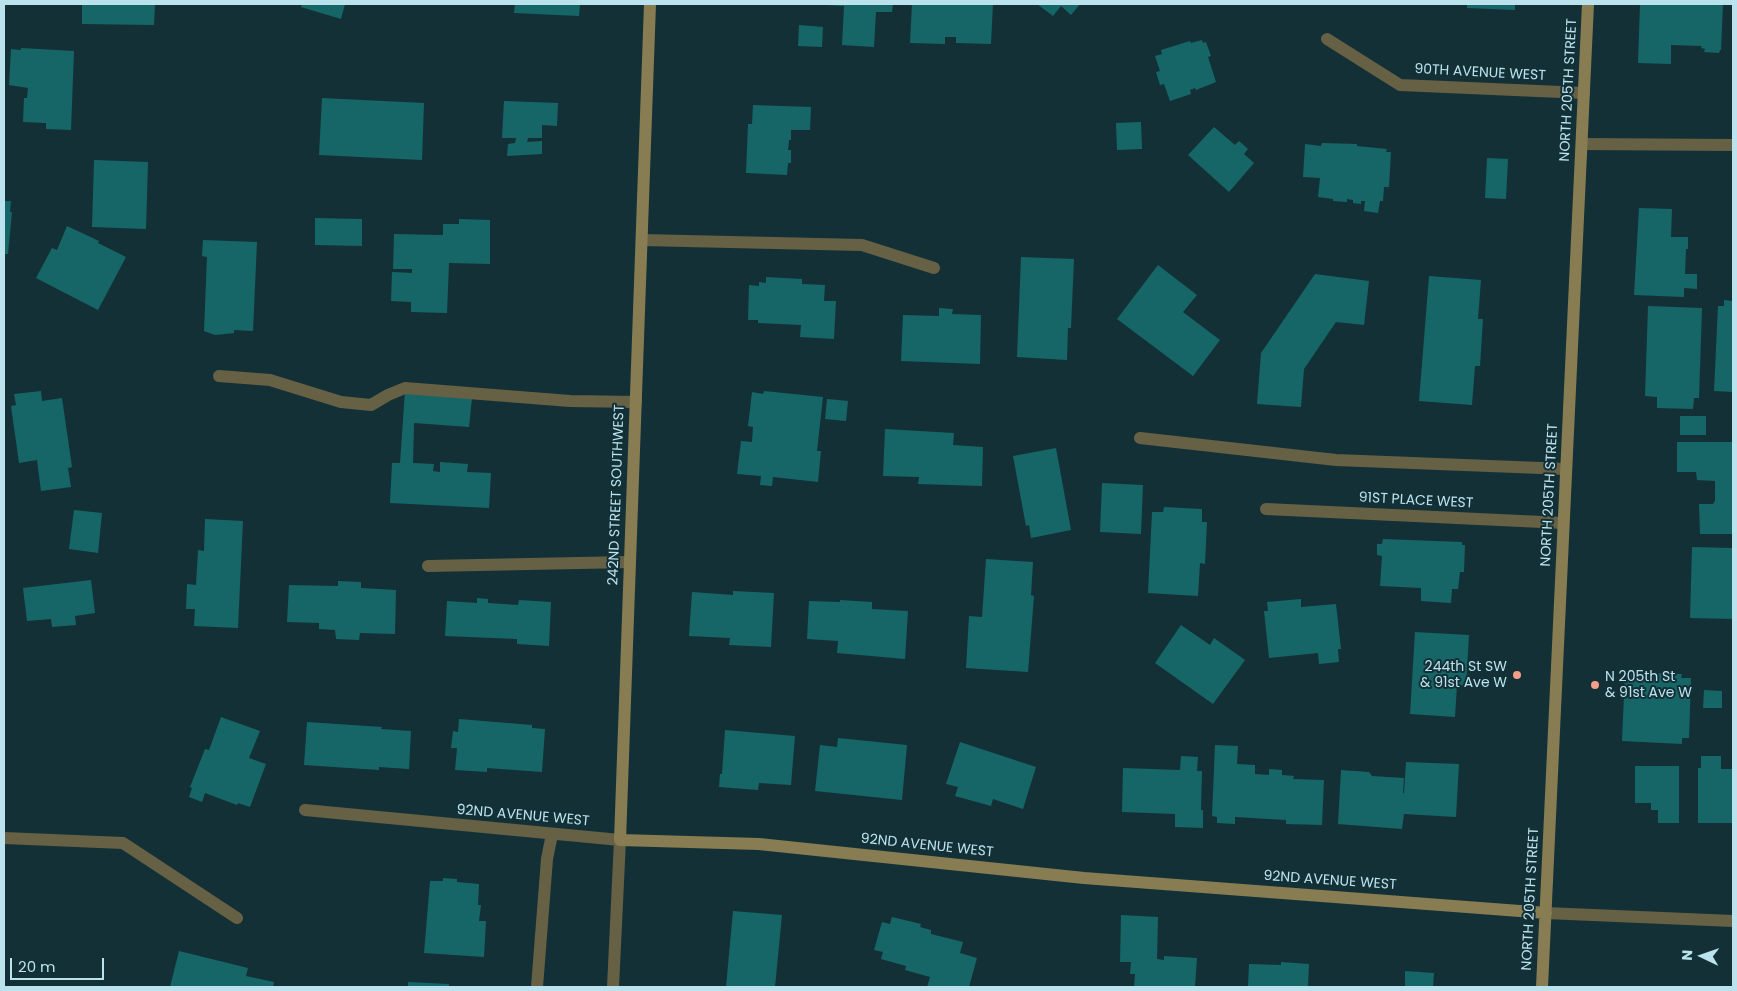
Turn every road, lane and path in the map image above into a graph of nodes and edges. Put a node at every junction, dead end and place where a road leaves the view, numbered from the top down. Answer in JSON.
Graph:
{"nodes":[{"id":1,"x":650,"y":4,"type":"edge"},
{"id":2,"x":1588,"y":4,"type":"edge"},
{"id":3,"x":1327,"y":39,"type":"dead end"},
{"id":4,"x":1584,"y":93,"type":"junction"},
{"id":5,"x":1582,"y":144,"type":"junction"},
{"id":6,"x":1733,"y":145,"type":"edge"},
{"id":7,"x":642,"y":240,"type":"junction"},
{"id":8,"x":934,"y":268,"type":"dead end"},
{"id":9,"x":219,"y":376,"type":"dead end"},
{"id":10,"x":636,"y":402,"type":"junction"},
{"id":11,"x":1140,"y":438,"type":"dead end"},
{"id":12,"x":1566,"y":469,"type":"junction"},
{"id":13,"x":1266,"y":509,"type":"dead end"},
{"id":14,"x":1563,"y":523,"type":"junction"},
{"id":15,"x":629,"y":562,"type":"junction"},
{"id":16,"x":428,"y":566,"type":"dead end"},
{"id":17,"x":305,"y":810,"type":"dead end"},
{"id":18,"x":552,"y":834,"type":"junction"},
{"id":19,"x":4,"y":838,"type":"edge"},
{"id":20,"x":620,"y":840,"type":"junction"},
{"id":21,"x":1546,"y":913,"type":"junction"},
{"id":22,"x":238,"y":918,"type":"dead end"},
{"id":23,"x":1733,"y":921,"type":"edge"},
{"id":24,"x":537,"y":987,"type":"edge"},
{"id":25,"x":613,"y":987,"type":"edge"},
{"id":26,"x":1542,"y":987,"type":"edge"}],
"edges":[{"from":1,"to":7,"type":"street","name":"242ND STREET SOUTHWEST"},
{"from":2,"to":4,"type":"street","name":"NORTH 205TH STREET"},
{"from":3,"to":4,"type":"street","name":"90TH AVENUE WEST"},
{"from":4,"to":5,"type":"street","name":"NORTH 205TH STREET"},
{"from":5,"to":6,"type":"street"},
{"from":5,"to":12,"type":"street","name":"NORTH 205TH STREET"},
{"from":7,"to":8,"type":"street"},
{"from":7,"to":10,"type":"street","name":"242ND STREET SOUTHWEST"},
{"from":9,"to":10,"type":"street"},
{"from":10,"to":15,"type":"street","name":"242ND STREET SOUTHWEST"},
{"from":11,"to":12,"type":"street"},
{"from":12,"to":14,"type":"street","name":"NORTH 205TH STREET"},
{"from":13,"to":14,"type":"street","name":"91ST PLACE WEST"},
{"from":14,"to":21,"type":"street","name":"NORTH 205TH STREET"},
{"from":15,"to":16,"type":"street"},
{"from":15,"to":20,"type":"street","name":"242ND STREET SOUTHWEST"},
{"from":17,"to":18,"type":"street","name":"92ND AVENUE WEST"},
{"from":18,"to":20,"type":"street","name":"92ND AVENUE WEST"},
{"from":18,"to":24,"type":"street"},
{"from":19,"to":22,"type":"street"},
{"from":20,"to":21,"type":"street","name":"92ND AVENUE WEST"},
{"from":20,"to":25,"type":"street","name":"242ND STREET SOUTHWEST"},
{"from":21,"to":23,"type":"street"},
{"from":21,"to":26,"type":"street","name":"NORTH 205TH STREET"}]}
